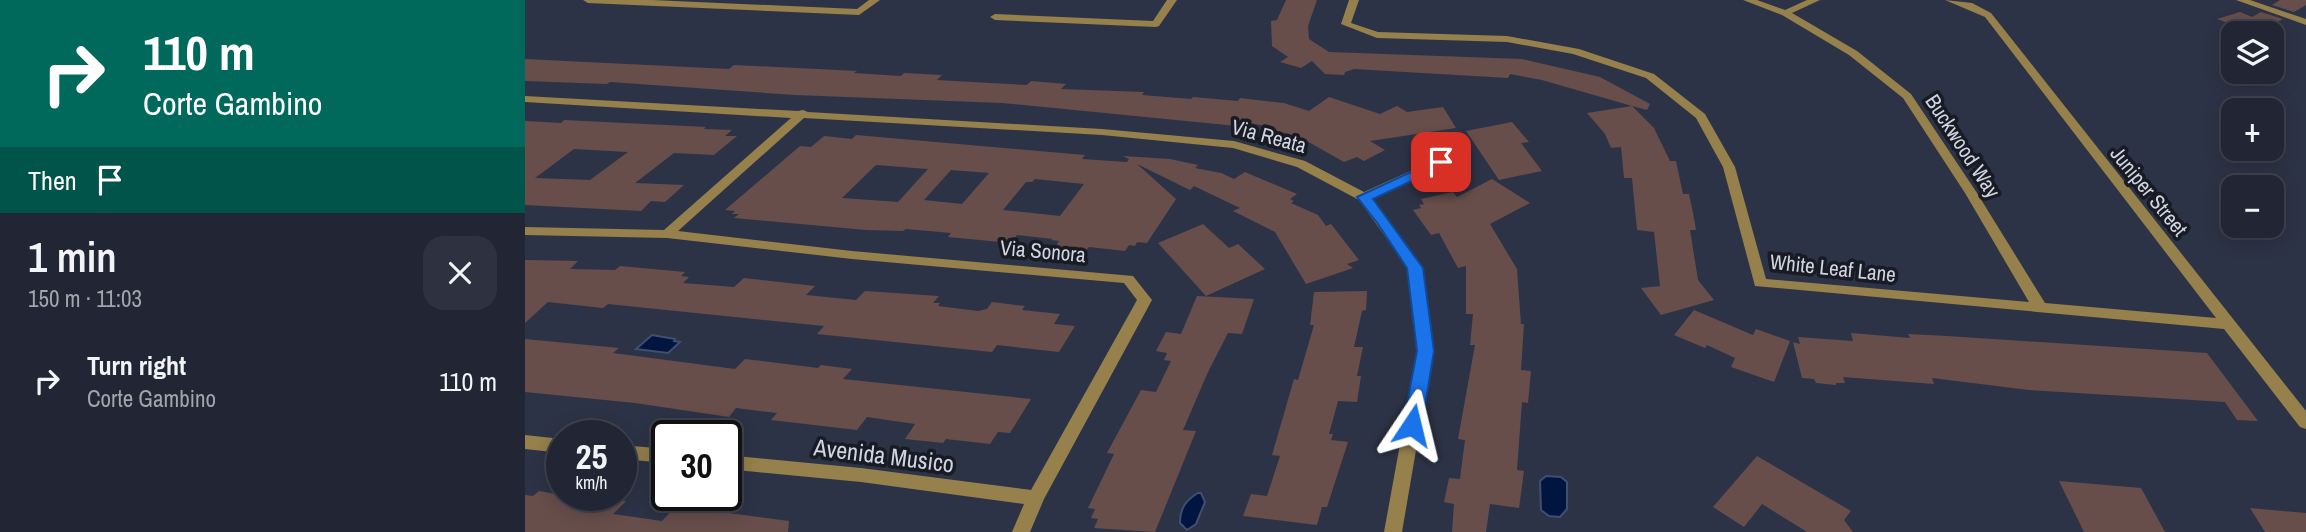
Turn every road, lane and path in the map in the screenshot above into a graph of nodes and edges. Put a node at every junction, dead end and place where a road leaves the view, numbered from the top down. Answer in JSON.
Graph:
{"nodes":[{"id":1,"x":588,"y":0,"type":"edge"},
{"id":2,"x":875,"y":0,"type":"edge"},
{"id":3,"x":1172,"y":0,"type":"edge"},
{"id":4,"x":1354,"y":0,"type":"edge"},
{"id":5,"x":1748,"y":0,"type":"edge"},
{"id":6,"x":1815,"y":0,"type":"edge"},
{"id":7,"x":1950,"y":0,"type":"edge"},
{"id":8,"x":2241,"y":0,"type":"edge"},
{"id":9,"x":614,"y":1,"type":"edge"},
{"id":10,"x":1785,"y":13,"type":"junction"},
{"id":11,"x":995,"y":17,"type":"dead end"},
{"id":12,"x":2306,"y":22,"type":"edge"},
{"id":13,"x":525,"y":99,"type":"edge"},
{"id":14,"x":803,"y":113,"type":"junction"},
{"id":15,"x":1441,"y":162,"type":"dead end"},
{"id":16,"x":1364,"y":197,"type":"junction"},
{"id":17,"x":525,"y":231,"type":"edge"},
{"id":18,"x":667,"y":234,"type":"junction"},
{"id":19,"x":2039,"y":306,"type":"junction"},
{"id":20,"x":2227,"y":324,"type":"junction"},
{"id":21,"x":2306,"y":423,"type":"edge"},
{"id":22,"x":525,"y":442,"type":"edge"},
{"id":23,"x":546,"y":444,"type":"edge"},
{"id":24,"x":742,"y":464,"type":"edge"},
{"id":25,"x":1036,"y":498,"type":"junction"},
{"id":26,"x":1021,"y":532,"type":"edge"},
{"id":27,"x":1393,"y":532,"type":"edge"}],
"edges":[{"from":1,"to":9,"type":"street"},
{"from":2,"to":9,"type":"street"},
{"from":3,"to":11,"type":"street"},
{"from":4,"to":19,"type":"street","name":"White Leaf Lane"},
{"from":5,"to":10,"type":"street","name":"Buckwood Way"},
{"from":6,"to":10,"type":"street"},
{"from":7,"to":20,"type":"street","name":"Juniper Street"},
{"from":8,"to":12,"type":"street"},
{"from":10,"to":19,"type":"street","name":"Buckwood Way"},
{"from":13,"to":14,"type":"street","name":"Via Reata"},
{"from":14,"to":16,"type":"street","name":"Via Reata"},
{"from":14,"to":18,"type":"street"},
{"from":15,"to":16,"type":"street"},
{"from":16,"to":27,"type":"street","name":"Via Reata"},
{"from":17,"to":18,"type":"street"},
{"from":18,"to":25,"type":"street","name":"Via Sonora"},
{"from":19,"to":20,"type":"street","name":"White Leaf Lane"},
{"from":20,"to":21,"type":"street","name":"Juniper Street"},
{"from":22,"to":23,"type":"street"},
{"from":24,"to":25,"type":"street","name":"Avenida Musico"},
{"from":25,"to":26,"type":"street","name":"Via Sonora"}]}
